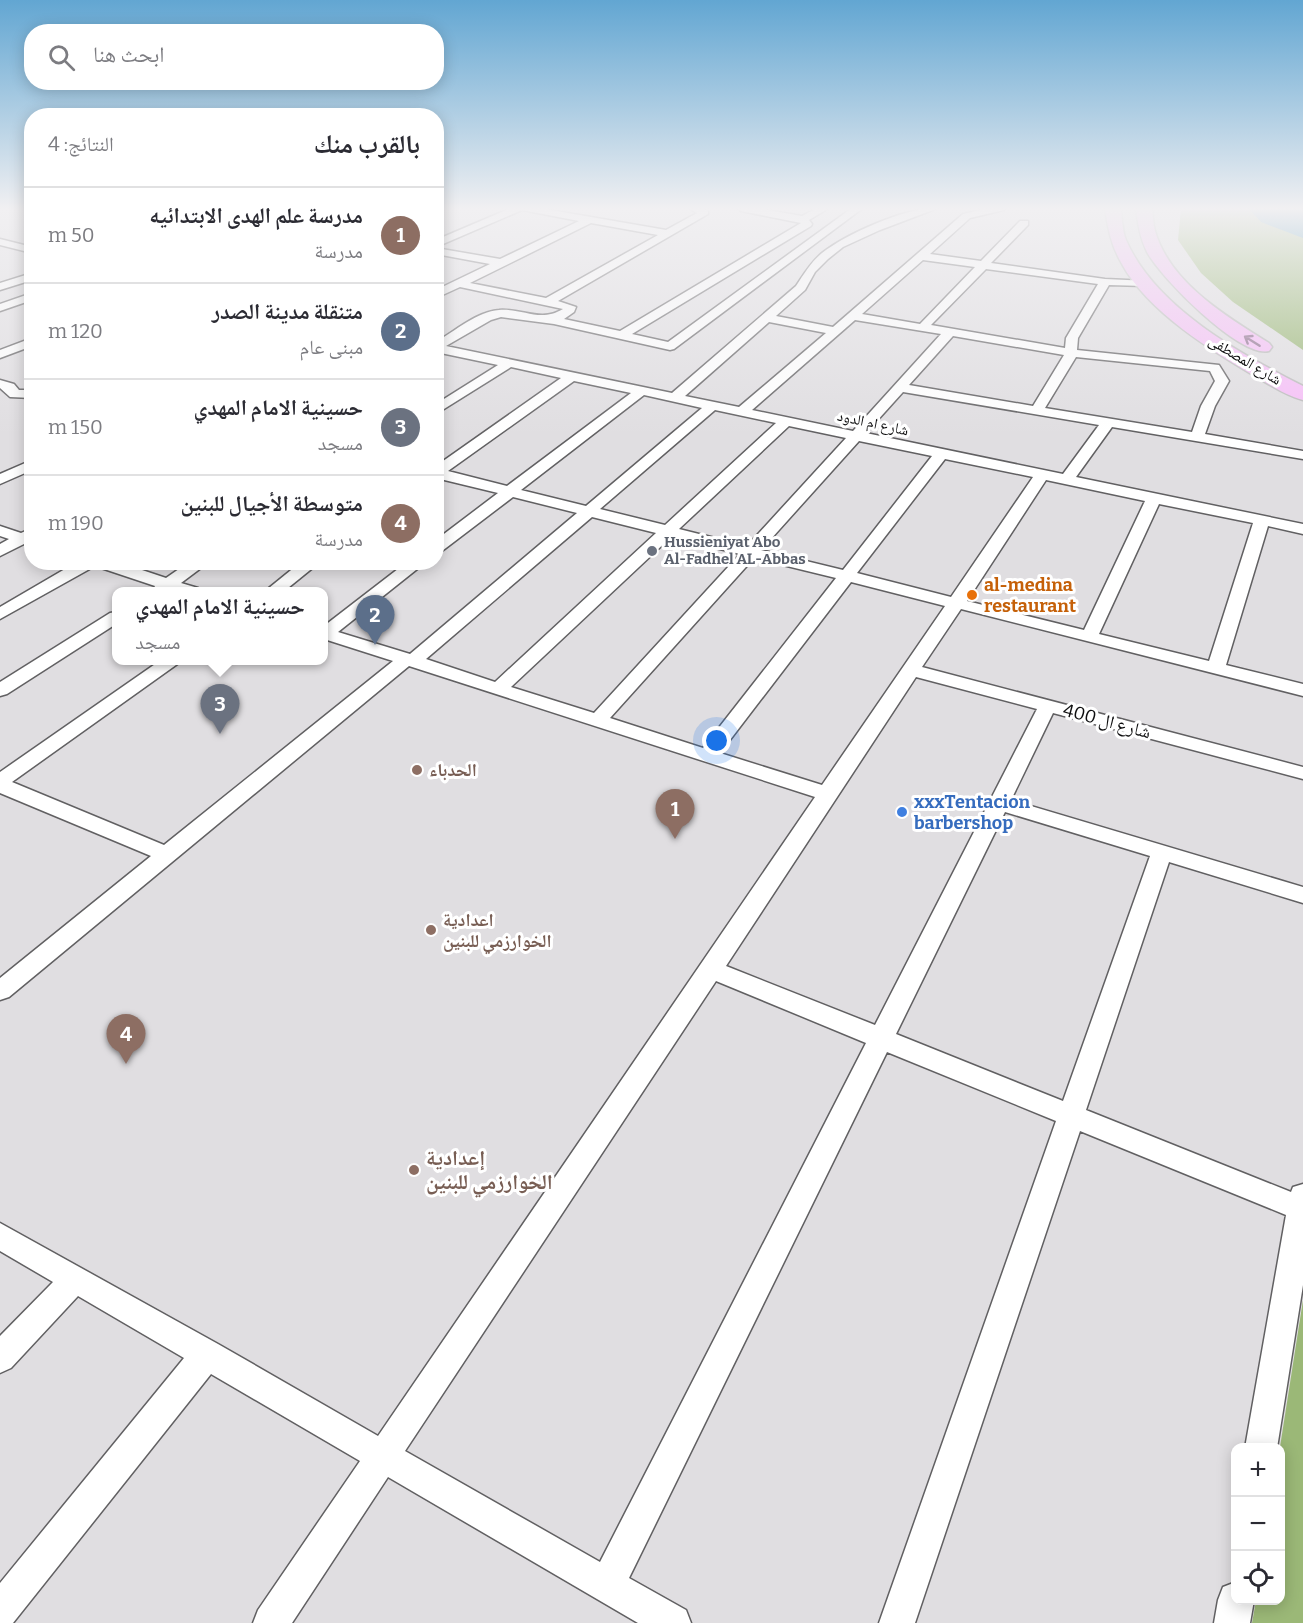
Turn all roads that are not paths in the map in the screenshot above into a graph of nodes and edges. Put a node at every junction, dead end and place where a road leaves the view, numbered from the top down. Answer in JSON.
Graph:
{"nodes":[{"id":1,"x":460,"y":284,"type":"joint"},
{"id":2,"x":579,"y":284,"type":"edge"},
{"id":3,"x":708,"y":284,"type":"edge"},
{"id":4,"x":754,"y":284,"type":"edge"},
{"id":5,"x":803,"y":284,"type":"edge"},
{"id":6,"x":889,"y":284,"type":"edge"},
{"id":7,"x":965,"y":284,"type":"edge"},
{"id":8,"x":1104,"y":284,"type":"edge"},
{"id":9,"x":1146,"y":284,"type":"edge"},
{"id":10,"x":1182,"y":284,"type":"edge"},
{"id":11,"x":444,"y":291,"type":"edge"},
{"id":12,"x":24,"y":299,"type":"edge"},
{"id":13,"x":548,"y":302,"type":"junction"},
{"id":14,"x":0,"y":308,"type":"edge"},
{"id":15,"x":854,"y":316,"type":"junction"},
{"id":16,"x":765,"y":318,"type":"junction"},
{"id":17,"x":554,"y":320,"type":"junction"},
{"id":18,"x":922,"y":328,"type":"junction"},
{"id":19,"x":836,"y":331,"type":"junction"},
{"id":20,"x":949,"y":333,"type":"junction"},
{"id":21,"x":622,"y":335,"type":"junction"},
{"id":22,"x":444,"y":343,"type":"edge"},
{"id":23,"x":24,"y":345,"type":"edge"},
{"id":24,"x":444,"y":350,"type":"edge"},
{"id":25,"x":1072,"y":353,"type":"junction"},
{"id":26,"x":0,"y":354,"type":"edge"},
{"id":27,"x":1274,"y":354,"type":"dead end"},
{"id":28,"x":509,"y":363,"type":"junction"},
{"id":29,"x":1250,"y":365,"type":"junction"},
{"id":30,"x":1214,"y":368,"type":"junction"},
{"id":31,"x":572,"y":376,"type":"junction"},
{"id":32,"x":0,"y":384,"type":"edge"},
{"id":33,"x":900,"y":387,"type":"junction"},
{"id":34,"x":641,"y":391,"type":"junction"},
{"id":35,"x":1303,"y":394,"type":"edge"},
{"id":36,"x":24,"y":395,"type":"edge"},
{"id":37,"x":6,"y":396,"type":"edge"},
{"id":38,"x":675,"y":398,"type":"junction"},
{"id":39,"x":444,"y":405,"type":"edge"},
{"id":40,"x":712,"y":406,"type":"junction"},
{"id":41,"x":742,"y":412,"type":"junction"},
{"id":42,"x":1036,"y":412,"type":"junction"},
{"id":43,"x":786,"y":421,"type":"junction"},
{"id":44,"x":1107,"y":423,"type":"junction"},
{"id":45,"x":856,"y":436,"type":"junction"},
{"id":46,"x":1197,"y":436,"type":"junction"},
{"id":47,"x":941,"y":454,"type":"junction"},
{"id":48,"x":1303,"y":455,"type":"edge"},
{"id":49,"x":24,"y":468,"type":"edge"},
{"id":50,"x":444,"y":468,"type":"edge"},
{"id":51,"x":444,"y":475,"type":"edge"},
{"id":52,"x":1054,"y":477,"type":"junction"},
{"id":53,"x":0,"y":480,"type":"edge"},
{"id":54,"x":510,"y":492,"type":"junction"},
{"id":55,"x":1154,"y":498,"type":"junction"},
{"id":56,"x":588,"y":511,"type":"junction"},
{"id":57,"x":1262,"y":521,"type":"junction"},
{"id":58,"x":1303,"y":530,"type":"edge"},
{"id":59,"x":0,"y":531,"type":"edge"},
{"id":60,"x":668,"y":531,"type":"junction"},
{"id":61,"x":24,"y":536,"type":"edge"},
{"id":62,"x":24,"y":539,"type":"edge"},
{"id":63,"x":444,"y":542,"type":"edge"},
{"id":64,"x":0,"y":551,"type":"edge"},
{"id":65,"x":750,"y":552,"type":"junction"},
{"id":66,"x":76,"y":570,"type":"edge"},
{"id":67,"x":119,"y":570,"type":"edge"},
{"id":68,"x":189,"y":570,"type":"edge"},
{"id":69,"x":301,"y":570,"type":"edge"},
{"id":70,"x":407,"y":570,"type":"edge"},
{"id":71,"x":847,"y":576,"type":"junction"},
{"id":72,"x":160,"y":587,"type":"edge"},
{"id":73,"x":164,"y":587,"type":"edge"},
{"id":74,"x":278,"y":587,"type":"edge"},
{"id":75,"x":956,"y":603,"type":"junction"},
{"id":76,"x":0,"y":614,"type":"edge"},
{"id":77,"x":112,"y":619,"type":"edge"},
{"id":78,"x":328,"y":630,"type":"edge"},
{"id":79,"x":328,"y":634,"type":"edge"},
{"id":80,"x":1089,"y":637,"type":"junction"},
{"id":81,"x":410,"y":660,"type":"junction"},
{"id":82,"x":167,"y":665,"type":"edge"},
{"id":83,"x":1216,"y":669,"type":"junction"},
{"id":84,"x":911,"y":670,"type":"junction"},
{"id":85,"x":498,"y":688,"type":"junction"},
{"id":86,"x":0,"y":690,"type":"edge"},
{"id":87,"x":1303,"y":690,"type":"edge"},
{"id":88,"x":1048,"y":705,"type":"junction"},
{"id":89,"x":598,"y":720,"type":"junction"},
{"id":90,"x":708,"y":755,"type":"junction"},
{"id":91,"x":1303,"y":773,"type":"edge"},
{"id":92,"x":0,"y":783,"type":"edge"},
{"id":93,"x":828,"y":794,"type":"junction"},
{"id":94,"x":999,"y":803,"type":"junction"},
{"id":95,"x":1162,"y":852,"type":"junction"},
{"id":96,"x":167,"y":855,"type":"junction"},
{"id":97,"x":1303,"y":895,"type":"edge"},
{"id":98,"x":710,"y":969,"type":"junction"},
{"id":99,"x":0,"y":991,"type":"edge"},
{"id":100,"x":881,"y":1038,"type":"junction"},
{"id":101,"x":1071,"y":1116,"type":"junction"},
{"id":102,"x":1302,"y":1202,"type":"edge"},
{"id":103,"x":0,"y":1236,"type":"edge"},
{"id":104,"x":75,"y":1279,"type":"junction"},
{"id":105,"x":207,"y":1354,"type":"junction"},
{"id":106,"x":0,"y":1358,"type":"edge"},
{"id":107,"x":1262,"y":1443,"type":"edge"},
{"id":108,"x":383,"y":1456,"type":"junction"},
{"id":109,"x":607,"y":1585,"type":"junction"},
{"id":110,"x":1235,"y":1605,"type":"edge"},
{"id":111,"x":0,"y":1611,"type":"edge"},
{"id":112,"x":656,"y":1618,"type":"edge"},
{"id":113,"x":271,"y":1623,"type":"edge"},
{"id":114,"x":897,"y":1623,"type":"edge"},
{"id":115,"x":1232,"y":1623,"type":"edge"}],
"edges":[{"from":1,"to":11,"type":"street"},
{"from":1,"to":13,"type":"street"},
{"from":2,"to":13,"type":"street"},
{"from":3,"to":21,"type":"street"},
{"from":4,"to":21,"type":"street"},
{"from":5,"to":16,"type":"street"},
{"from":6,"to":15,"type":"street"},
{"from":7,"to":18,"type":"street"},
{"from":8,"to":25,"type":"street"},
{"from":9,"to":29,"type":"highway","name":"شارع المصطفى"},
{"from":27,"to":10,"type":"highway","name":"شارع المصطفى","one_way":true},
{"from":12,"to":14,"type":"street"},
{"from":13,"to":17,"type":"street"},
{"from":15,"to":18,"type":"street"},
{"from":15,"to":19,"type":"street"},
{"from":16,"to":19,"type":"street"},
{"from":16,"to":38,"type":"street"},
{"from":17,"to":21,"type":"street"},
{"from":17,"to":22,"type":"street"},
{"from":18,"to":20,"type":"street"},
{"from":19,"to":41,"type":"street"},
{"from":20,"to":25,"type":"street"},
{"from":20,"to":33,"type":"street"},
{"from":23,"to":26,"type":"street"},
{"from":24,"to":28,"type":"street","name":"شارع ام الدود"},
{"from":25,"to":30,"type":"street"},
{"from":25,"to":42,"type":"street"},
{"from":28,"to":31,"type":"street","name":"شارع ام الدود"},
{"from":28,"to":39,"type":"street"},
{"from":29,"to":30,"type":"street"},
{"from":29,"to":35,"type":"highway","name":"شارع المصطفى"},
{"from":30,"to":46,"type":"street"},
{"from":31,"to":34,"type":"street","name":"شارع ام الدود"},
{"from":31,"to":50,"type":"street"},
{"from":32,"to":37,"type":"street"},
{"from":33,"to":42,"type":"street"},
{"from":33,"to":45,"type":"street"},
{"from":34,"to":38,"type":"street","name":"شارع ام الدود"},
{"from":34,"to":54,"type":"street"},
{"from":36,"to":37,"type":"street"},
{"from":38,"to":40,"type":"street","name":"شارع ام الدود"},
{"from":40,"to":41,"type":"street","name":"شارع ام الدود"},
{"from":40,"to":56,"type":"street"},
{"from":41,"to":43,"type":"street","name":"شارع ام الدود"},
{"from":42,"to":44,"type":"street"},
{"from":43,"to":45,"type":"street","name":"شارع ام الدود"},
{"from":43,"to":60,"type":"street"},
{"from":44,"to":46,"type":"street"},
{"from":44,"to":52,"type":"street"},
{"from":45,"to":47,"type":"street","name":"شارع ام الدود"},
{"from":45,"to":65,"type":"street"},
{"from":46,"to":48,"type":"street"},
{"from":47,"to":52,"type":"street","name":"شارع ام الدود"},
{"from":47,"to":71,"type":"street"},
{"from":49,"to":53,"type":"street"},
{"from":51,"to":54,"type":"street"},
{"from":52,"to":55,"type":"street","name":"شارع ام الدود"},
{"from":52,"to":75,"type":"street"},
{"from":54,"to":56,"type":"street"},
{"from":54,"to":63,"type":"street"},
{"from":55,"to":57,"type":"street","name":"شارع ام الدود"},
{"from":55,"to":80,"type":"street"},
{"from":56,"to":60,"type":"street"},
{"from":56,"to":81,"type":"street"},
{"from":57,"to":58,"type":"street","name":"شارع ام الدود"},
{"from":57,"to":83,"type":"street"},
{"from":59,"to":61,"type":"street"},
{"from":60,"to":65,"type":"street"},
{"from":60,"to":85,"type":"street"},
{"from":62,"to":64,"type":"street"},
{"from":65,"to":71,"type":"street"},
{"from":65,"to":89,"type":"street"},
{"from":66,"to":76,"type":"street"},
{"from":67,"to":72,"type":"street"},
{"from":68,"to":73,"type":"street"},
{"from":69,"to":74,"type":"street"},
{"from":70,"to":78,"type":"street"},
{"from":71,"to":75,"type":"street"},
{"from":71,"to":90,"type":"street"},
{"from":75,"to":80,"type":"street"},
{"from":75,"to":84,"type":"street"},
{"from":77,"to":86,"type":"street"},
{"from":79,"to":81,"type":"street"},
{"from":80,"to":83,"type":"street"},
{"from":81,"to":85,"type":"street"},
{"from":81,"to":96,"type":"street"},
{"from":82,"to":92,"type":"street"},
{"from":83,"to":87,"type":"street"},
{"from":84,"to":88,"type":"street","name":"شارع ال 400"},
{"from":84,"to":93,"type":"street"},
{"from":85,"to":89,"type":"street"},
{"from":88,"to":91,"type":"street","name":"شارع ال 400"},
{"from":88,"to":94,"type":"street"},
{"from":89,"to":90,"type":"street"},
{"from":90,"to":93,"type":"street"},
{"from":92,"to":96,"type":"street"},
{"from":93,"to":98,"type":"street"},
{"from":94,"to":95,"type":"street"},
{"from":94,"to":100,"type":"street"},
{"from":95,"to":97,"type":"street"},
{"from":95,"to":101,"type":"street"},
{"from":96,"to":99,"type":"street"},
{"from":98,"to":100,"type":"street"},
{"from":98,"to":108,"type":"street"},
{"from":100,"to":101,"type":"street"},
{"from":100,"to":109,"type":"street"},
{"from":101,"to":102,"type":"street"},
{"from":101,"to":114,"type":"street"},
{"from":102,"to":107,"type":"street"},
{"from":103,"to":104,"type":"street"},
{"from":104,"to":105,"type":"street"},
{"from":104,"to":106,"type":"street"},
{"from":105,"to":108,"type":"street"},
{"from":105,"to":111,"type":"street"},
{"from":108,"to":109,"type":"street"},
{"from":108,"to":113,"type":"street"},
{"from":109,"to":112,"type":"street"},
{"from":110,"to":115,"type":"street"}]}
